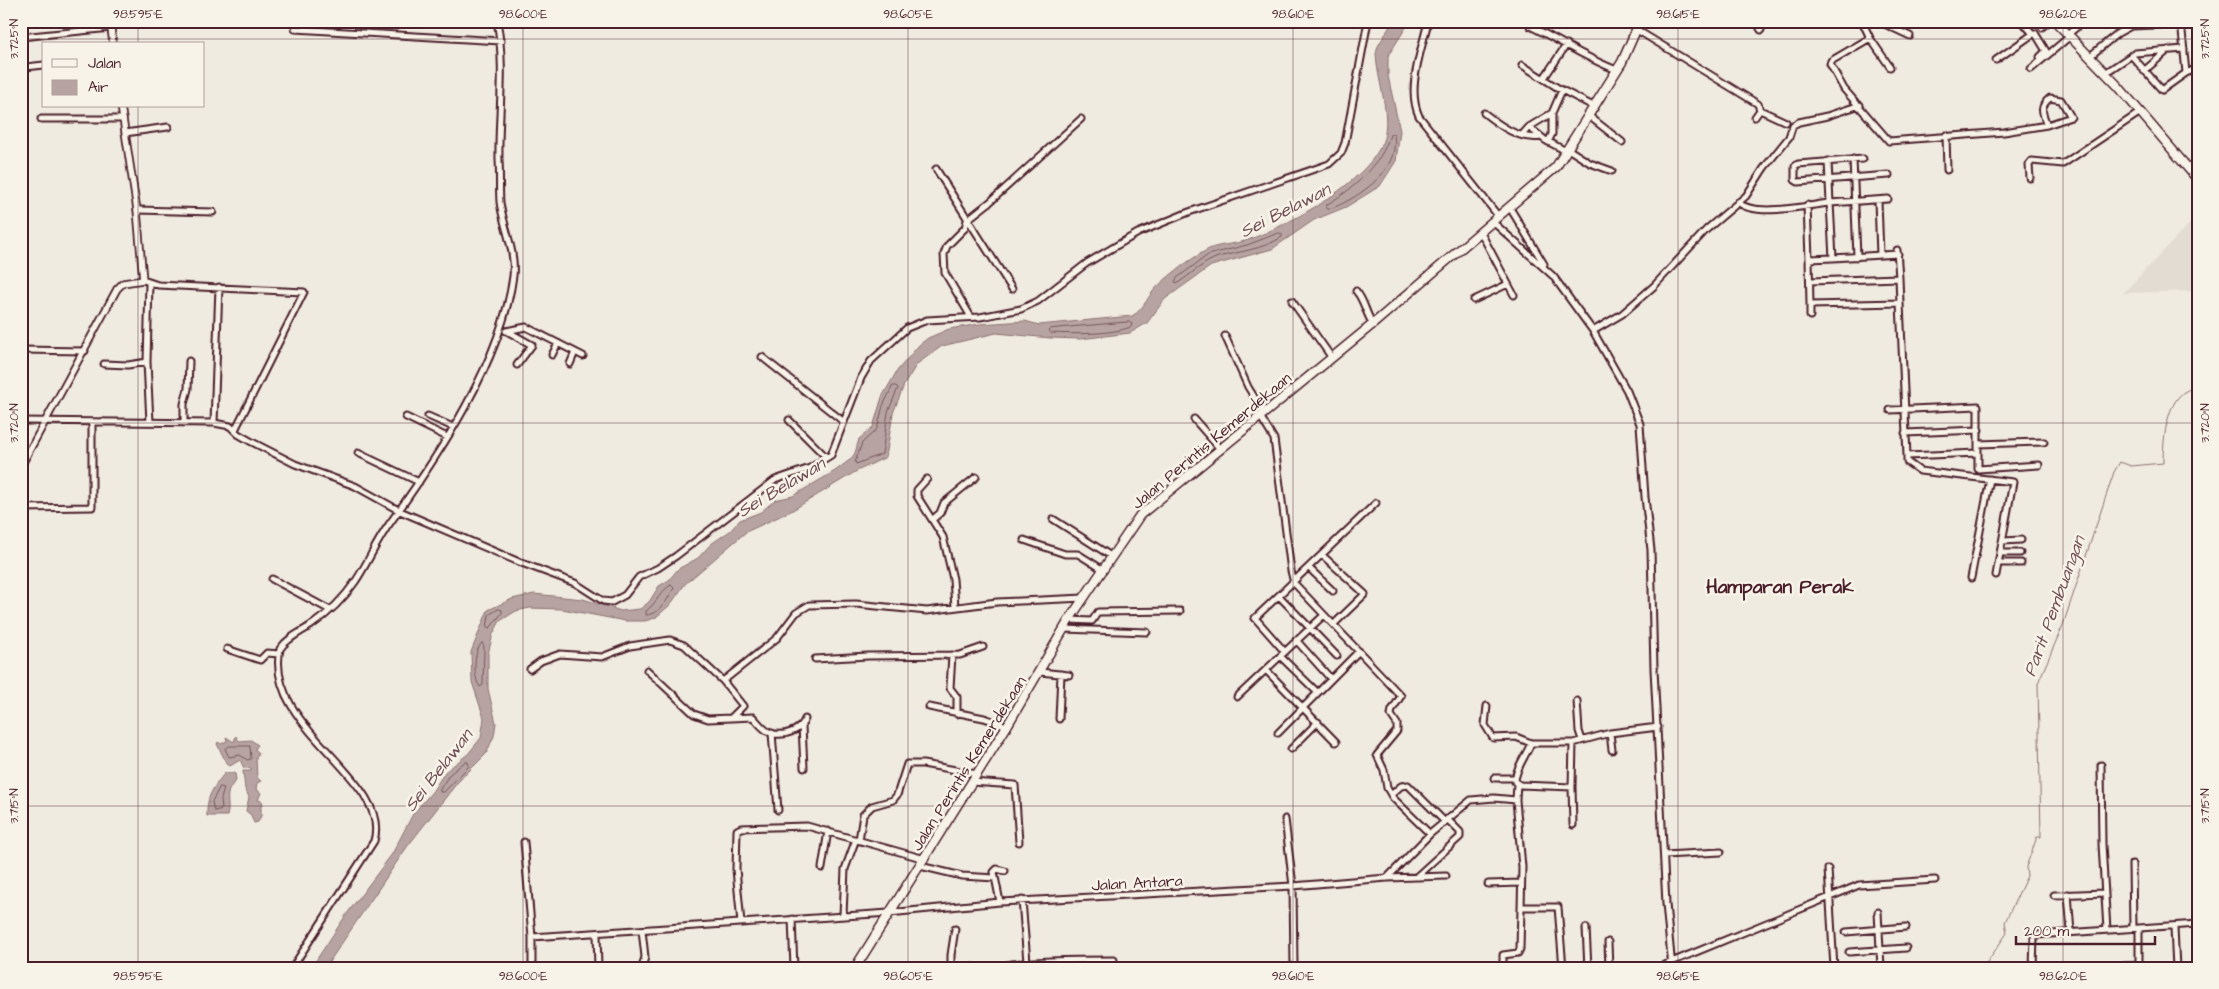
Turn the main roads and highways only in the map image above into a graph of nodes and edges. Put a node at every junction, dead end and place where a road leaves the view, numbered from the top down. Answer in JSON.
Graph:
{"nodes":[{"id":1,"x":2055,"y":21,"type":"edge"},
{"id":2,"x":1637,"y":24,"type":"edge"},
{"id":3,"x":2198,"y":180,"type":"edge"},
{"id":4,"x":855,"y":968,"type":"edge"}],
"edges":[{"from":1,"to":3,"type":"main road"},
{"from":2,"to":4,"type":"main road","name":"Jalan Perintis Kemerdekaan"}]}
